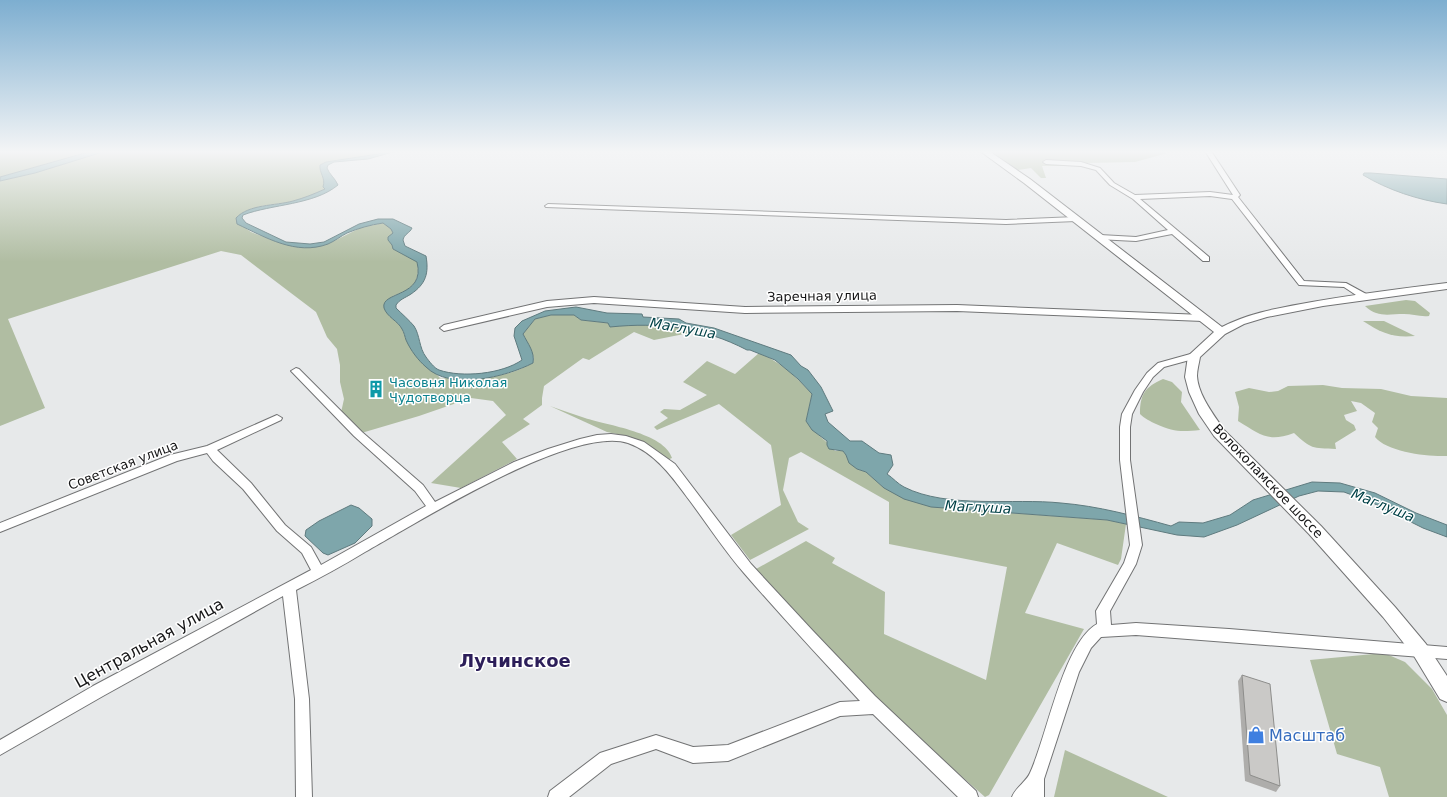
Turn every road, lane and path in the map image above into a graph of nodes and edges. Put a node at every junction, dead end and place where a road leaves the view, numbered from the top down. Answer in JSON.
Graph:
{"nodes":[{"id":1,"x":1034,"y":188,"type":"edge"},
{"id":2,"x":1119,"y":188,"type":"edge"},
{"id":3,"x":1233,"y":188,"type":"edge"},
{"id":4,"x":1133,"y":197,"type":"junction"},
{"id":5,"x":1234,"y":197,"type":"junction"},
{"id":6,"x":548,"y":206,"type":"dead end"},
{"id":7,"x":1076,"y":219,"type":"junction"},
{"id":8,"x":1173,"y":231,"type":"junction"},
{"id":9,"x":1100,"y":237,"type":"junction"},
{"id":10,"x":1206,"y":259,"type":"dead end"},
{"id":11,"x":1447,"y":286,"type":"edge"},
{"id":12,"x":1365,"y":297,"type":"junction"},
{"id":13,"x":1203,"y":318,"type":"junction"},
{"id":14,"x":444,"y":328,"type":"dead end"},
{"id":15,"x":1221,"y":332,"type":"junction"},
{"id":16,"x":1194,"y":356,"type":"junction"},
{"id":17,"x":296,"y":371,"type":"dead end"},
{"id":18,"x":277,"y":418,"type":"dead end"},
{"id":19,"x":210,"y":449,"type":"junction"},
{"id":20,"x":433,"y":507,"type":"junction"},
{"id":21,"x":0,"y":528,"type":"edge"},
{"id":22,"x":319,"y":573,"type":"junction"},
{"id":23,"x":289,"y":587,"type":"junction"},
{"id":24,"x":1097,"y":631,"type":"junction"},
{"id":25,"x":1420,"y":650,"type":"junction"},
{"id":26,"x":1447,"y":653,"type":"edge"},
{"id":27,"x":1447,"y":693,"type":"edge"},
{"id":28,"x":876,"y":708,"type":"junction"},
{"id":29,"x":0,"y":748,"type":"edge"},
{"id":30,"x":1036,"y":779,"type":"junction"},
{"id":31,"x":304,"y":797,"type":"edge"},
{"id":32,"x":556,"y":797,"type":"edge"},
{"id":33,"x":970,"y":797,"type":"edge"},
{"id":34,"x":1020,"y":797,"type":"edge"},
{"id":35,"x":1036,"y":797,"type":"edge"}],
"edges":[{"from":1,"to":7,"type":"main road"},
{"from":2,"to":4,"type":"street"},
{"from":3,"to":5,"type":"street"},
{"from":4,"to":5,"type":"street"},
{"from":4,"to":8,"type":"street"},
{"from":5,"to":12,"type":"street"},
{"from":6,"to":7,"type":"street"},
{"from":7,"to":9,"type":"main road"},
{"from":8,"to":9,"type":"street"},
{"from":8,"to":10,"type":"street"},
{"from":9,"to":13,"type":"main road"},
{"from":11,"to":12,"type":"main road"},
{"from":12,"to":15,"type":"main road"},
{"from":13,"to":14,"type":"street","name":"Заречная улица"},
{"from":13,"to":15,"type":"main road"},
{"from":15,"to":16,"type":"main road"},
{"from":16,"to":24,"type":"street"},
{"from":16,"to":25,"type":"main road","name":"Волоколамское шоссе"},
{"from":17,"to":20,"type":"street"},
{"from":18,"to":19,"type":"street","name":"Советская улица"},
{"from":19,"to":21,"type":"street","name":"Советская улица"},
{"from":19,"to":22,"type":"street"},
{"from":20,"to":22,"type":"street","name":"Центральная улица"},
{"from":20,"to":28,"type":"street","name":"Центральная улица"},
{"from":22,"to":23,"type":"street","name":"Центральная улица"},
{"from":23,"to":29,"type":"street","name":"Центральная улица"},
{"from":23,"to":31,"type":"street"},
{"from":24,"to":25,"type":"street"},
{"from":24,"to":30,"type":"street"},
{"from":25,"to":26,"type":"street"},
{"from":25,"to":27,"type":"main road","name":"Волоколамское шоссе"},
{"from":28,"to":32,"type":"street"},
{"from":28,"to":33,"type":"street","name":"Центральная улица"},
{"from":30,"to":34,"type":"street"},
{"from":30,"to":35,"type":"street"}]}
